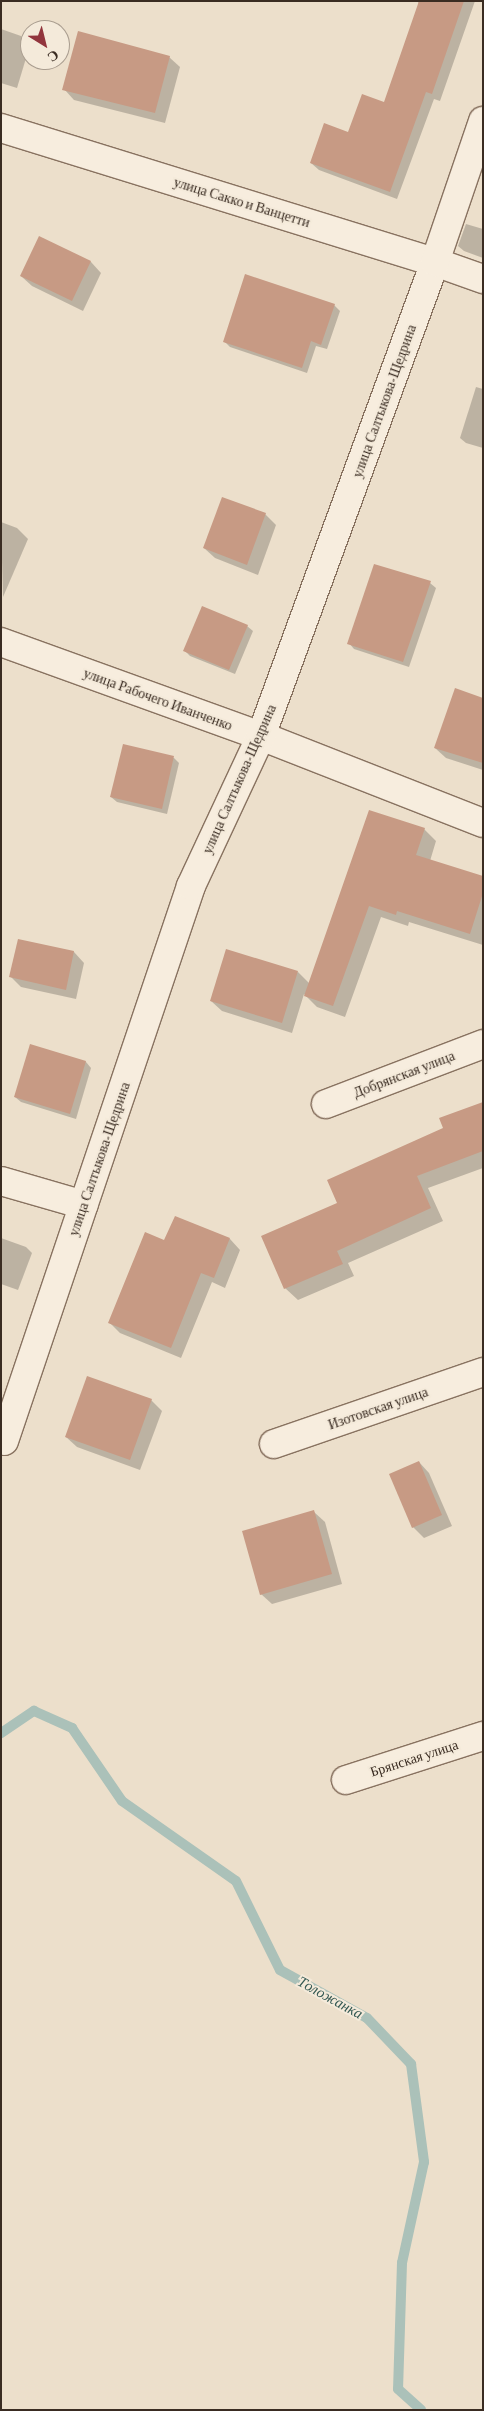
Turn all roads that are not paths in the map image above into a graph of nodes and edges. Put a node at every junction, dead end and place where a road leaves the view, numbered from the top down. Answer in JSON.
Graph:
{"nodes":[{"id":1,"x":483,"y":120,"type":"edge"},
{"id":2,"x":1,"y":128,"type":"edge"},
{"id":3,"x":436,"y":262,"type":"junction"},
{"id":4,"x":483,"y":279,"type":"edge"},
{"id":5,"x":1,"y":642,"type":"edge"},
{"id":6,"x":261,"y":736,"type":"junction"},
{"id":7,"x":483,"y":823,"type":"edge"},
{"id":8,"x":483,"y":1044,"type":"edge"},
{"id":9,"x":326,"y":1104,"type":"dead end"},
{"id":10,"x":1,"y":1181,"type":"edge"},
{"id":11,"x":84,"y":1205,"type":"junction"},
{"id":12,"x":483,"y":1372,"type":"edge"},
{"id":13,"x":4,"y":1441,"type":"dead end"},
{"id":14,"x":274,"y":1444,"type":"dead end"},
{"id":15,"x":483,"y":1736,"type":"edge"},
{"id":16,"x":346,"y":1780,"type":"dead end"}],
"edges":[{"from":1,"to":3,"type":"street","name":"улица Салтыкова-Щедрина"},
{"from":2,"to":3,"type":"street","name":"улица Сакко и Ванцетти"},
{"from":3,"to":4,"type":"street","name":"улица Сакко и Ванцетти"},
{"from":3,"to":6,"type":"street","name":"улица Салтыкова-Щедрина"},
{"from":5,"to":6,"type":"street","name":"улица Рабочего Иванченко"},
{"from":6,"to":7,"type":"street","name":"улица Рабочего Иванченко"},
{"from":6,"to":11,"type":"street","name":"улица Салтыкова-Щедрина"},
{"from":8,"to":9,"type":"street","name":"Добрянская улица"},
{"from":10,"to":11,"type":"street"},
{"from":11,"to":13,"type":"street","name":"улица Салтыкова-Щедрина"},
{"from":12,"to":14,"type":"street","name":"Изотовская улица"},
{"from":15,"to":16,"type":"street","name":"Брянская улица"}]}
